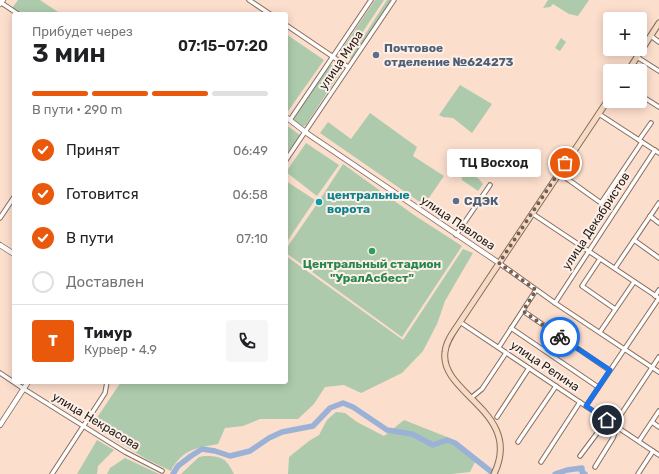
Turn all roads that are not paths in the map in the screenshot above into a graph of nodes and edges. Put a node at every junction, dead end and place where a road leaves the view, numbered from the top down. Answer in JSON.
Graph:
{"nodes":[{"id":1,"x":249,"y":0,"type":"edge"},
{"id":2,"x":371,"y":0,"type":"edge"},
{"id":3,"x":394,"y":0,"type":"edge"},
{"id":4,"x":1,"y":2,"type":"edge"},
{"id":5,"x":15,"y":12,"type":"edge"},
{"id":6,"x":267,"y":12,"type":"edge"},
{"id":7,"x":659,"y":23,"type":"edge"},
{"id":8,"x":288,"y":26,"type":"edge"},
{"id":9,"x":650,"y":36,"type":"junction"},
{"id":10,"x":659,"y":42,"type":"edge"},
{"id":11,"x":333,"y":57,"type":"junction"},
{"id":12,"x":637,"y":57,"type":"junction"},
{"id":13,"x":632,"y":64,"type":"edge"},
{"id":14,"x":348,"y":67,"type":"junction"},
{"id":15,"x":659,"y":71,"type":"edge"},
{"id":16,"x":647,"y":99,"type":"edge"},
{"id":17,"x":659,"y":107,"type":"edge"},
{"id":18,"x":603,"y":108,"type":"edge"},
{"id":19,"x":599,"y":114,"type":"junction"},
{"id":20,"x":288,"y":119,"type":"edge"},
{"id":21,"x":651,"y":122,"type":"dead end"},
{"id":22,"x":305,"y":132,"type":"junction"},
{"id":23,"x":640,"y":141,"type":"junction"},
{"id":24,"x":655,"y":150,"type":"junction"},
{"id":25,"x":659,"y":153,"type":"edge"},
{"id":26,"x":288,"y":157,"type":"edge"},
{"id":27,"x":559,"y":173,"type":"junction"},
{"id":28,"x":490,"y":184,"type":"dead end"},
{"id":29,"x":12,"y":200,"type":"edge"},
{"id":30,"x":659,"y":203,"type":"edge"},
{"id":31,"x":533,"y":214,"type":"junction"},
{"id":32,"x":650,"y":216,"type":"junction"},
{"id":33,"x":0,"y":218,"type":"edge"},
{"id":34,"x":659,"y":223,"type":"edge"},
{"id":35,"x":456,"y":235,"type":"junction"},
{"id":36,"x":634,"y":240,"type":"junction"},
{"id":37,"x":0,"y":245,"type":"edge"},
{"id":38,"x":588,"y":250,"type":"junction"},
{"id":39,"x":12,"y":253,"type":"edge"},
{"id":40,"x":659,"y":258,"type":"edge"},
{"id":41,"x":600,"y":259,"type":"junction"},
{"id":42,"x":499,"y":263,"type":"junction"},
{"id":43,"x":615,"y":268,"type":"junction"},
{"id":44,"x":634,"y":282,"type":"junction"},
{"id":45,"x":536,"y":290,"type":"junction"},
{"id":46,"x":659,"y":290,"type":"edge"},
{"id":47,"x":658,"y":297,"type":"edge"},
{"id":48,"x":554,"y":303,"type":"junction"},
{"id":49,"x":615,"y":309,"type":"junction"},
{"id":50,"x":523,"y":311,"type":"junction"},
{"id":51,"x":460,"y":322,"type":"junction"},
{"id":52,"x":511,"y":328,"type":"junction"},
{"id":53,"x":600,"y":332,"type":"junction"},
{"id":54,"x":499,"y":347,"type":"junction"},
{"id":55,"x":624,"y":349,"type":"junction"},
{"id":56,"x":506,"y":353,"type":"junction"},
{"id":57,"x":659,"y":357,"type":"edge"},
{"id":58,"x":529,"y":368,"type":"junction"},
{"id":59,"x":652,"y":368,"type":"junction"},
{"id":60,"x":610,"y":370,"type":"junction"},
{"id":61,"x":659,"y":372,"type":"edge"},
{"id":62,"x":0,"y":373,"type":"edge"},
{"id":63,"x":12,"y":381,"type":"edge"},
{"id":64,"x":16,"y":384,"type":"edge"},
{"id":65,"x":27,"y":384,"type":"edge"},
{"id":66,"x":106,"y":384,"type":"edge"},
{"id":67,"x":556,"y":386,"type":"junction"},
{"id":68,"x":598,"y":387,"type":"junction"},
{"id":69,"x":24,"y":389,"type":"junction"},
{"id":70,"x":471,"y":398,"type":"junction"},
{"id":71,"x":580,"y":402,"type":"junction"},
{"id":72,"x":586,"y":406,"type":"junction"},
{"id":73,"x":659,"y":411,"type":"edge"},
{"id":74,"x":497,"y":416,"type":"dead end"},
{"id":75,"x":607,"y":420,"type":"junction"},
{"id":76,"x":652,"y":422,"type":"junction"},
{"id":77,"x":0,"y":425,"type":"edge"},
{"id":78,"x":83,"y":425,"type":"junction"},
{"id":79,"x":616,"y":426,"type":"junction"},
{"id":80,"x":659,"y":427,"type":"edge"},
{"id":81,"x":639,"y":441,"type":"junction"},
{"id":82,"x":518,"y":442,"type":"dead end"},
{"id":83,"x":653,"y":451,"type":"junction"},
{"id":84,"x":659,"y":455,"type":"edge"},
{"id":85,"x":580,"y":456,"type":"dead end"},
{"id":86,"x":541,"y":462,"type":"dead end"},
{"id":87,"x":595,"y":467,"type":"dead end"},
{"id":88,"x":162,"y":471,"type":"dead end"},
{"id":89,"x":495,"y":472,"type":"edge"},
{"id":90,"x":52,"y":474,"type":"edge"},
{"id":91,"x":638,"y":474,"type":"edge"}],
"edges":[{"from":1,"to":6,"type":"street"},
{"from":2,"to":11,"type":"street","name":"улица Мира"},
{"from":3,"to":14,"type":"street","name":"улица Мира"},
{"from":4,"to":5,"type":"street"},
{"from":7,"to":9,"type":"main road"},
{"from":8,"to":11,"type":"street"},
{"from":9,"to":10,"type":"street"},
{"from":9,"to":12,"type":"main road"},
{"from":11,"to":14,"type":"street"},
{"from":11,"to":20,"type":"street","name":"улица Мира"},
{"from":12,"to":13,"type":"main road"},
{"from":12,"to":15,"type":"street"},
{"from":14,"to":22,"type":"street","name":"улица Мира"},
{"from":16,"to":17,"type":"street"},
{"from":18,"to":19,"type":"main road"},
{"from":19,"to":23,"type":"street"},
{"from":19,"to":27,"type":"main road"},
{"from":20,"to":22,"type":"street","name":"улица Павлова"},
{"from":21,"to":23,"type":"street"},
{"from":22,"to":26,"type":"street","name":"улица Мира"},
{"from":22,"to":35,"type":"street","name":"улица Павлова"},
{"from":23,"to":24,"type":"street"},
{"from":23,"to":27,"type":"street"},
{"from":24,"to":25,"type":"street"},
{"from":24,"to":38,"type":"street","name":"улица Декабристов"},
{"from":27,"to":31,"type":"main road"},
{"from":28,"to":35,"type":"street"},
{"from":29,"to":33,"type":"street"},
{"from":30,"to":32,"type":"street"},
{"from":31,"to":38,"type":"street"},
{"from":31,"to":42,"type":"main road"},
{"from":32,"to":34,"type":"street"},
{"from":32,"to":36,"type":"street"},
{"from":35,"to":42,"type":"street","name":"улица Павлова"},
{"from":36,"to":40,"type":"street"},
{"from":36,"to":43,"type":"street"},
{"from":37,"to":39,"type":"street"},
{"from":38,"to":41,"type":"street"},
{"from":38,"to":48,"type":"street","name":"улица Декабристов"},
{"from":41,"to":43,"type":"street"},
{"from":41,"to":49,"type":"street"},
{"from":42,"to":45,"type":"street","name":"улица Павлова"},
{"from":42,"to":51,"type":"main road"},
{"from":43,"to":44,"type":"street"},
{"from":44,"to":47,"type":"street"},
{"from":44,"to":49,"type":"street"},
{"from":45,"to":48,"type":"street","name":"улица Павлова"},
{"from":45,"to":50,"type":"street"},
{"from":46,"to":47,"type":"street"},
{"from":47,"to":55,"type":"street"},
{"from":48,"to":53,"type":"street","name":"улица Павлова"},
{"from":49,"to":53,"type":"street"},
{"from":50,"to":52,"type":"street"},
{"from":50,"to":60,"type":"street"},
{"from":51,"to":54,"type":"street","name":"улица Репина"},
{"from":51,"to":70,"type":"main road"},
{"from":52,"to":54,"type":"street"},
{"from":52,"to":68,"type":"street"},
{"from":53,"to":55,"type":"street","name":"улица Павлова"},
{"from":54,"to":56,"type":"street","name":"улица Репина"},
{"from":55,"to":59,"type":"street","name":"улица Павлова"},
{"from":55,"to":60,"type":"street"},
{"from":56,"to":58,"type":"street","name":"улица Репина"},
{"from":56,"to":70,"type":"street"},
{"from":57,"to":59,"type":"street"},
{"from":58,"to":67,"type":"street","name":"улица Репина"},
{"from":58,"to":74,"type":"street"},
{"from":59,"to":61,"type":"street","name":"улица Павлова"},
{"from":59,"to":79,"type":"street"},
{"from":60,"to":68,"type":"street"},
{"from":62,"to":63,"type":"street","name":"улица Некрасова"},
{"from":64,"to":69,"type":"street","name":"улица Некрасова"},
{"from":65,"to":69,"type":"street"},
{"from":66,"to":78,"type":"street"},
{"from":67,"to":71,"type":"street","name":"улица Репина"},
{"from":67,"to":82,"type":"street"},
{"from":68,"to":72,"type":"street"},
{"from":69,"to":77,"type":"street"},
{"from":69,"to":78,"type":"street","name":"улица Некрасова"},
{"from":70,"to":89,"type":"main road"},
{"from":71,"to":72,"type":"street","name":"улица Репина"},
{"from":71,"to":86,"type":"street"},
{"from":72,"to":75,"type":"street","name":"улица Репина"},
{"from":73,"to":76,"type":"street"},
{"from":75,"to":79,"type":"street","name":"улица Репина"},
{"from":75,"to":85,"type":"street"},
{"from":76,"to":80,"type":"street"},
{"from":76,"to":81,"type":"street"},
{"from":78,"to":88,"type":"street","name":"улица Некрасова"},
{"from":78,"to":90,"type":"street"},
{"from":79,"to":81,"type":"street","name":"улица Репина"},
{"from":79,"to":87,"type":"street"},
{"from":81,"to":83,"type":"street","name":"улица Репина"},
{"from":83,"to":84,"type":"street","name":"улица Репина"},
{"from":83,"to":91,"type":"street"}]}
